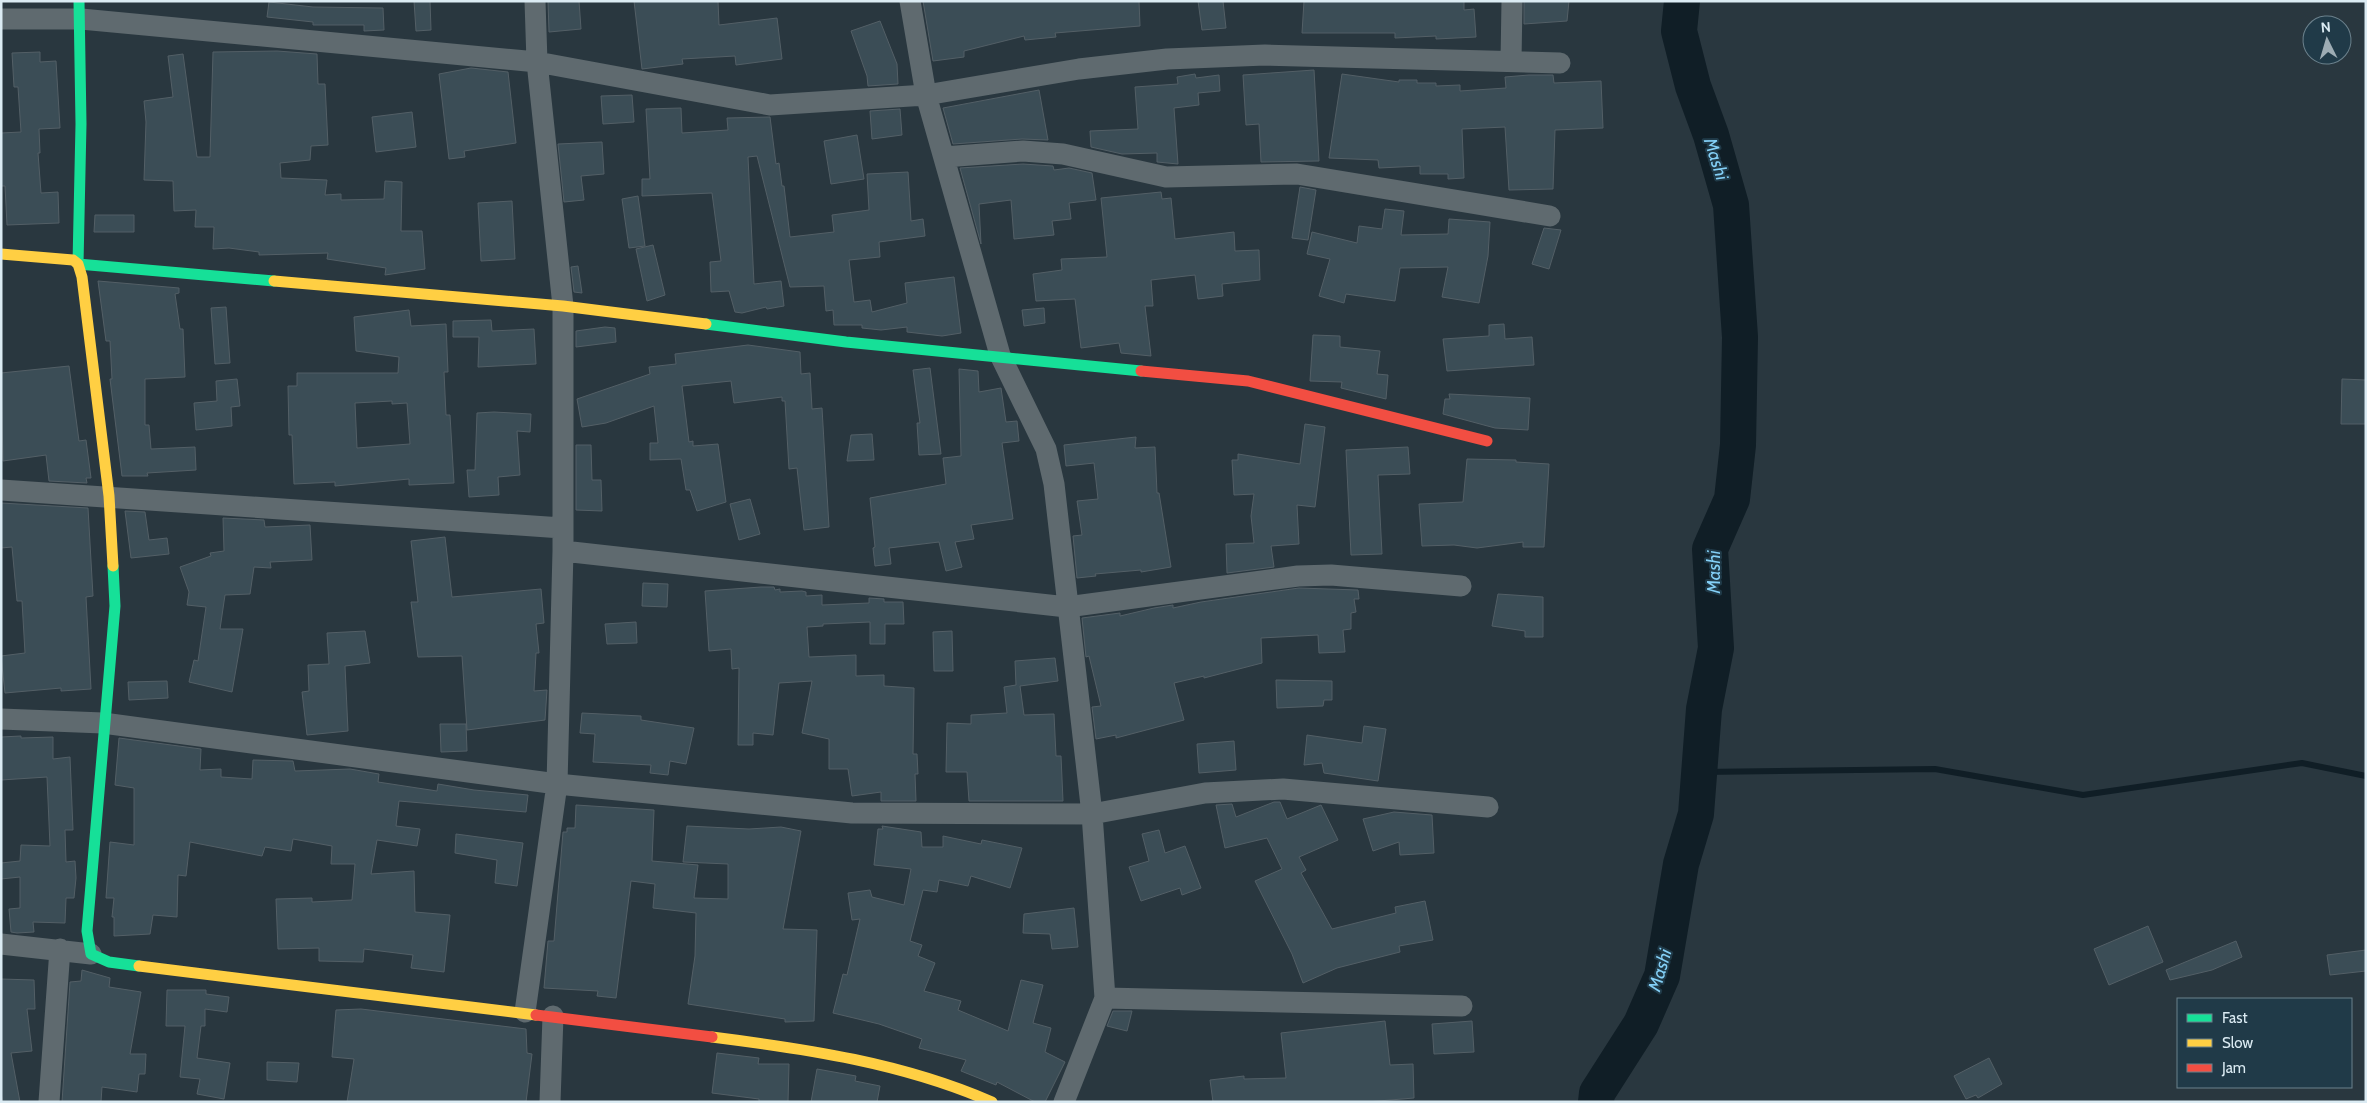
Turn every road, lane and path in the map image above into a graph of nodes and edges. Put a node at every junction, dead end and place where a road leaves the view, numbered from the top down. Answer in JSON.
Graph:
{"nodes":[{"id":1,"x":534,"y":1,"type":"edge"},
{"id":2,"x":910,"y":1,"type":"edge"},
{"id":3,"x":1512,"y":1,"type":"edge"},
{"id":4,"x":80,"y":10,"type":"edge"},
{"id":5,"x":1,"y":20,"type":"edge"},
{"id":6,"x":1512,"y":61,"type":"junction"},
{"id":7,"x":537,"y":62,"type":"junction"},
{"id":8,"x":1560,"y":62,"type":"dead end"},
{"id":9,"x":926,"y":95,"type":"junction"},
{"id":10,"x":944,"y":157,"type":"junction"},
{"id":11,"x":1550,"y":216,"type":"dead end"},
{"id":12,"x":1,"y":254,"type":"edge"},
{"id":13,"x":78,"y":264,"type":"junction"},
{"id":14,"x":563,"y":306,"type":"junction"},
{"id":15,"x":1000,"y":355,"type":"junction"},
{"id":16,"x":1487,"y":441,"type":"dead end"},
{"id":17,"x":1,"y":490,"type":"edge"},
{"id":18,"x":109,"y":496,"type":"junction"},
{"id":19,"x":562,"y":528,"type":"junction"},
{"id":20,"x":563,"y":551,"type":"junction"},
{"id":21,"x":1461,"y":586,"type":"dead end"},
{"id":22,"x":1067,"y":607,"type":"junction"},
{"id":23,"x":1,"y":719,"type":"edge"},
{"id":24,"x":103,"y":723,"type":"junction"},
{"id":25,"x":557,"y":784,"type":"junction"},
{"id":26,"x":1488,"y":807,"type":"dead end"},
{"id":27,"x":1092,"y":814,"type":"junction"},
{"id":28,"x":1,"y":944,"type":"edge"},
{"id":29,"x":60,"y":950,"type":"junction"},
{"id":30,"x":91,"y":954,"type":"junction"},
{"id":31,"x":1105,"y":998,"type":"junction"},
{"id":32,"x":1462,"y":1006,"type":"dead end"},
{"id":33,"x":525,"y":1012,"type":"junction"},
{"id":34,"x":553,"y":1016,"type":"junction"},
{"id":35,"x":49,"y":1102,"type":"edge"},
{"id":36,"x":550,"y":1102,"type":"edge"},
{"id":37,"x":992,"y":1102,"type":"edge"},
{"id":38,"x":1064,"y":1102,"type":"edge"}],
"edges":[{"from":1,"to":7,"type":"street"},
{"from":2,"to":9,"type":"street"},
{"from":3,"to":6,"type":"street"},
{"from":4,"to":5,"type":"street"},
{"from":4,"to":7,"type":"street"},
{"from":4,"to":13,"type":"street"},
{"from":6,"to":8,"type":"street"},
{"from":6,"to":9,"type":"street"},
{"from":7,"to":9,"type":"street"},
{"from":7,"to":14,"type":"street"},
{"from":9,"to":10,"type":"street"},
{"from":10,"to":11,"type":"street"},
{"from":10,"to":15,"type":"street"},
{"from":12,"to":13,"type":"street"},
{"from":13,"to":14,"type":"street"},
{"from":13,"to":18,"type":"street"},
{"from":14,"to":15,"type":"street"},
{"from":14,"to":19,"type":"street"},
{"from":15,"to":16,"type":"street"},
{"from":15,"to":22,"type":"street"},
{"from":17,"to":18,"type":"street"},
{"from":18,"to":19,"type":"street"},
{"from":18,"to":24,"type":"street"},
{"from":19,"to":20,"type":"street"},
{"from":20,"to":22,"type":"street"},
{"from":20,"to":25,"type":"street"},
{"from":21,"to":22,"type":"street"},
{"from":22,"to":27,"type":"street"},
{"from":23,"to":24,"type":"street"},
{"from":24,"to":25,"type":"street"},
{"from":24,"to":30,"type":"street"},
{"from":25,"to":27,"type":"street"},
{"from":25,"to":33,"type":"street"},
{"from":26,"to":27,"type":"street"},
{"from":27,"to":31,"type":"street"},
{"from":28,"to":29,"type":"street"},
{"from":29,"to":30,"type":"street"},
{"from":29,"to":35,"type":"street"},
{"from":30,"to":33,"type":"street"},
{"from":31,"to":32,"type":"street"},
{"from":31,"to":38,"type":"street"},
{"from":33,"to":34,"type":"street"},
{"from":34,"to":36,"type":"street"},
{"from":34,"to":37,"type":"street"}]}
